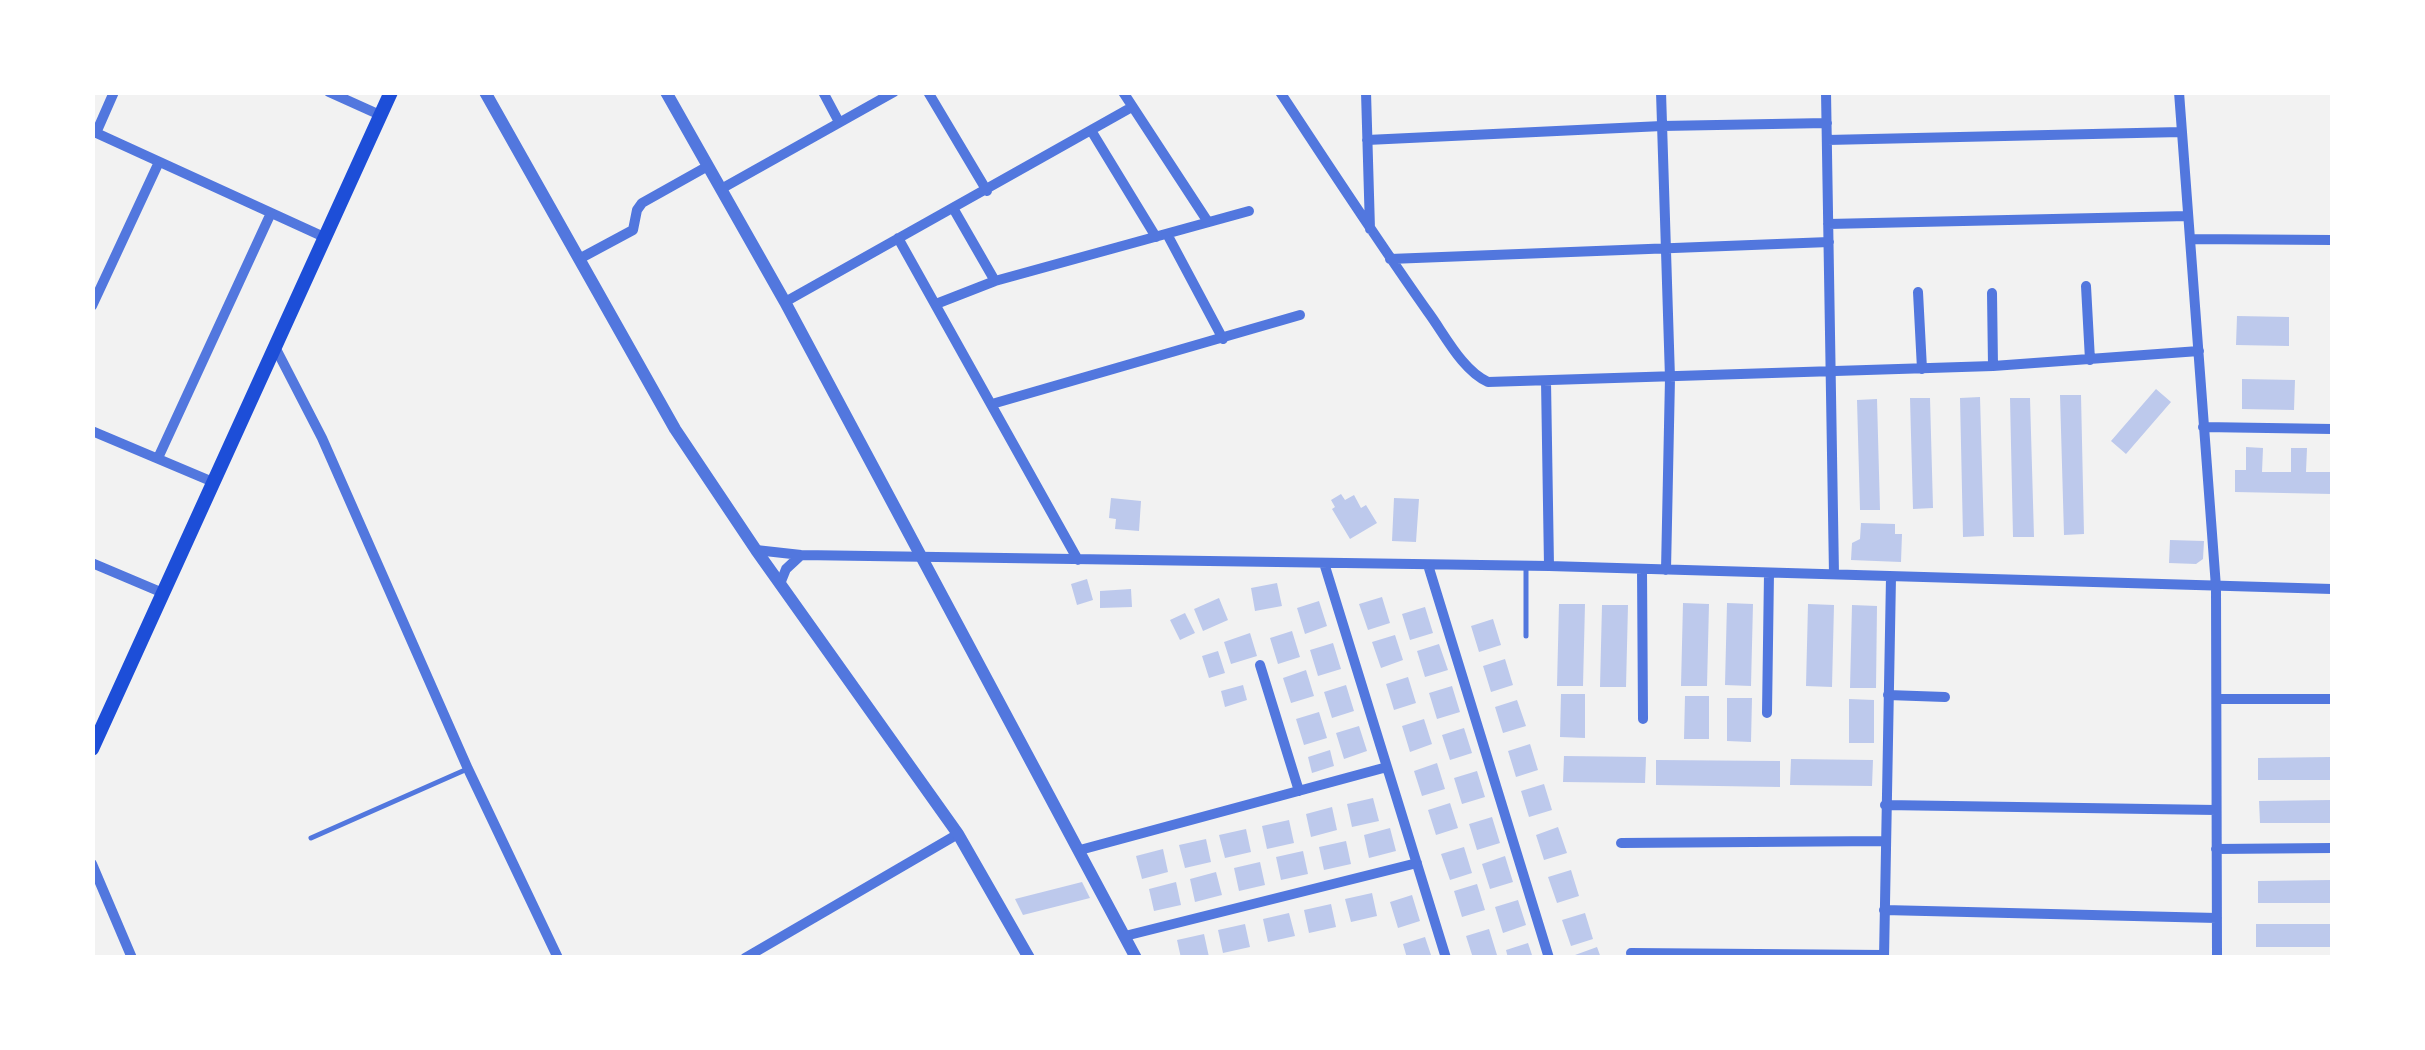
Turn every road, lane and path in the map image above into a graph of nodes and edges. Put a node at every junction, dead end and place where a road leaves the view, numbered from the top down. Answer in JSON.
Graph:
{"nodes":[{"id":1,"x":114,"y":92,"type":"edge"},
{"id":2,"x":328,"y":92,"type":"edge"},
{"id":3,"x":391,"y":92,"type":"edge"},
{"id":4,"x":485,"y":92,"type":"edge"},
{"id":5,"x":666,"y":92,"type":"edge"},
{"id":6,"x":823,"y":92,"type":"edge"},
{"id":7,"x":894,"y":92,"type":"edge"},
{"id":8,"x":928,"y":92,"type":"edge"},
{"id":9,"x":1123,"y":92,"type":"edge"},
{"id":10,"x":1280,"y":92,"type":"edge"},
{"id":11,"x":1366,"y":92,"type":"edge"},
{"id":12,"x":1661,"y":92,"type":"edge"},
{"id":13,"x":1826,"y":92,"type":"edge"},
{"id":14,"x":2179,"y":92,"type":"edge"},
{"id":15,"x":1132,"y":107,"type":"junction"},
{"id":16,"x":380,"y":114,"type":"junction"},
{"id":17,"x":839,"y":122,"type":"junction"},
{"id":18,"x":1827,"y":123,"type":"junction"},
{"id":19,"x":1662,"y":126,"type":"junction"},
{"id":20,"x":94,"y":132,"type":"edge"},
{"id":21,"x":1092,"y":132,"type":"junction"},
{"id":22,"x":2181,"y":132,"type":"junction"},
{"id":23,"x":1367,"y":140,"type":"junction"},
{"id":24,"x":1827,"y":140,"type":"junction"},
{"id":25,"x":159,"y":162,"type":"junction"},
{"id":26,"x":708,"y":166,"type":"junction"},
{"id":27,"x":721,"y":188,"type":"junction"},
{"id":28,"x":987,"y":190,"type":"junction"},
{"id":29,"x":953,"y":208,"type":"junction"},
{"id":30,"x":1248,"y":211,"type":"dead end"},
{"id":31,"x":271,"y":213,"type":"junction"},
{"id":32,"x":2188,"y":216,"type":"junction"},
{"id":33,"x":1208,"y":222,"type":"junction"},
{"id":34,"x":1828,"y":224,"type":"junction"},
{"id":35,"x":1370,"y":230,"type":"junction"},
{"id":36,"x":1162,"y":236,"type":"junction"},
{"id":37,"x":324,"y":237,"type":"junction"},
{"id":38,"x":898,"y":238,"type":"junction"},
{"id":39,"x":2190,"y":239,"type":"junction"},
{"id":40,"x":2332,"y":240,"type":"edge"},
{"id":41,"x":1828,"y":242,"type":"junction"},
{"id":42,"x":1667,"y":250,"type":"junction"},
{"id":43,"x":579,"y":259,"type":"junction"},
{"id":44,"x":1390,"y":259,"type":"junction"},
{"id":45,"x":995,"y":281,"type":"junction"},
{"id":46,"x":2086,"y":286,"type":"dead end"},
{"id":47,"x":1918,"y":292,"type":"dead end"},
{"id":48,"x":1992,"y":293,"type":"dead end"},
{"id":49,"x":785,"y":302,"type":"junction"},
{"id":50,"x":936,"y":304,"type":"junction"},
{"id":51,"x":92,"y":306,"type":"edge"},
{"id":52,"x":1300,"y":315,"type":"dead end"},
{"id":53,"x":1223,"y":338,"type":"junction"},
{"id":54,"x":274,"y":346,"type":"junction"},
{"id":55,"x":2199,"y":351,"type":"junction"},
{"id":56,"x":2090,"y":360,"type":"junction"},
{"id":57,"x":1993,"y":366,"type":"junction"},
{"id":58,"x":1922,"y":369,"type":"junction"},
{"id":59,"x":1831,"y":373,"type":"junction"},
{"id":60,"x":1670,"y":378,"type":"junction"},
{"id":61,"x":1546,"y":381,"type":"junction"},
{"id":62,"x":992,"y":404,"type":"junction"},
{"id":63,"x":2203,"y":427,"type":"junction"},
{"id":64,"x":2332,"y":429,"type":"edge"},
{"id":65,"x":92,"y":430,"type":"edge"},
{"id":66,"x":158,"y":458,"type":"junction"},
{"id":67,"x":213,"y":482,"type":"junction"},
{"id":68,"x":756,"y":550,"type":"junction"},
{"id":69,"x":801,"y":555,"type":"junction"},
{"id":70,"x":920,"y":556,"type":"junction"},
{"id":71,"x":1078,"y":560,"type":"junction"},
{"id":72,"x":1324,"y":562,"type":"junction"},
{"id":73,"x":92,"y":563,"type":"edge"},
{"id":74,"x":1428,"y":565,"type":"junction"},
{"id":75,"x":1526,"y":566,"type":"junction"},
{"id":76,"x":1549,"y":566,"type":"junction"},
{"id":77,"x":1642,"y":569,"type":"junction"},
{"id":78,"x":1666,"y":570,"type":"junction"},
{"id":79,"x":1769,"y":573,"type":"junction"},
{"id":80,"x":1834,"y":574,"type":"junction"},
{"id":81,"x":1891,"y":577,"type":"junction"},
{"id":82,"x":780,"y":584,"type":"junction"},
{"id":83,"x":2216,"y":587,"type":"junction"},
{"id":84,"x":2332,"y":590,"type":"edge"},
{"id":85,"x":164,"y":593,"type":"junction"},
{"id":86,"x":1526,"y":636,"type":"dead end"},
{"id":87,"x":1260,"y":664,"type":"dead end"},
{"id":88,"x":1888,"y":695,"type":"junction"},
{"id":89,"x":1945,"y":697,"type":"dead end"},
{"id":90,"x":2218,"y":699,"type":"junction"},
{"id":91,"x":2332,"y":699,"type":"edge"},
{"id":92,"x":1767,"y":713,"type":"dead end"},
{"id":93,"x":1643,"y":719,"type":"dead end"},
{"id":94,"x":92,"y":749,"type":"edge"},
{"id":95,"x":1386,"y":767,"type":"junction"},
{"id":96,"x":468,"y":769,"type":"junction"},
{"id":97,"x":1299,"y":791,"type":"junction"},
{"id":98,"x":1885,"y":805,"type":"junction"},
{"id":99,"x":2216,"y":810,"type":"junction"},
{"id":100,"x":958,"y":834,"type":"junction"},
{"id":101,"x":311,"y":838,"type":"dead end"},
{"id":102,"x":1885,"y":842,"type":"junction"},
{"id":103,"x":1621,"y":843,"type":"dead end"},
{"id":104,"x":2332,"y":848,"type":"edge"},
{"id":105,"x":2216,"y":849,"type":"junction"},
{"id":106,"x":1080,"y":850,"type":"junction"},
{"id":107,"x":1417,"y":863,"type":"junction"},
{"id":108,"x":92,"y":864,"type":"edge"},
{"id":109,"x":1884,"y":910,"type":"junction"},
{"id":110,"x":2216,"y":918,"type":"junction"},
{"id":111,"x":1125,"y":936,"type":"junction"},
{"id":112,"x":1631,"y":953,"type":"dead end"},
{"id":113,"x":1884,"y":956,"type":"edge"},
{"id":114,"x":132,"y":958,"type":"edge"},
{"id":115,"x":558,"y":958,"type":"edge"},
{"id":116,"x":746,"y":958,"type":"edge"},
{"id":117,"x":1029,"y":958,"type":"edge"},
{"id":118,"x":1136,"y":958,"type":"edge"},
{"id":119,"x":1446,"y":958,"type":"edge"},
{"id":120,"x":1549,"y":958,"type":"edge"},
{"id":121,"x":2217,"y":958,"type":"edge"}],
"edges":[{"from":1,"to":20,"type":"street"},
{"from":2,"to":16,"type":"street"},
{"from":3,"to":16,"type":"main road"},
{"from":4,"to":43,"type":"street"},
{"from":5,"to":26,"type":"street"},
{"from":6,"to":17,"type":"street"},
{"from":7,"to":17,"type":"street"},
{"from":8,"to":28,"type":"street"},
{"from":9,"to":15,"type":"street"},
{"from":10,"to":35,"type":"street"},
{"from":11,"to":23,"type":"street"},
{"from":12,"to":19,"type":"street"},
{"from":13,"to":18,"type":"street"},
{"from":14,"to":22,"type":"street"},
{"from":15,"to":21,"type":"street"},
{"from":15,"to":33,"type":"street"},
{"from":16,"to":37,"type":"main road"},
{"from":17,"to":27,"type":"street"},
{"from":18,"to":19,"type":"street"},
{"from":18,"to":24,"type":"street"},
{"from":19,"to":23,"type":"street"},
{"from":19,"to":42,"type":"street"},
{"from":20,"to":25,"type":"street"},
{"from":21,"to":28,"type":"street"},
{"from":21,"to":36,"type":"street"},
{"from":22,"to":24,"type":"street"},
{"from":22,"to":32,"type":"street"},
{"from":23,"to":35,"type":"street"},
{"from":24,"to":34,"type":"street"},
{"from":25,"to":31,"type":"street"},
{"from":25,"to":51,"type":"street"},
{"from":26,"to":27,"type":"street"},
{"from":26,"to":43,"type":"street"},
{"from":27,"to":49,"type":"street"},
{"from":28,"to":29,"type":"street"},
{"from":29,"to":38,"type":"street"},
{"from":29,"to":45,"type":"street"},
{"from":30,"to":33,"type":"street"},
{"from":31,"to":37,"type":"street"},
{"from":31,"to":66,"type":"street"},
{"from":32,"to":34,"type":"street"},
{"from":32,"to":39,"type":"street"},
{"from":33,"to":36,"type":"street"},
{"from":34,"to":41,"type":"street"},
{"from":35,"to":44,"type":"street"},
{"from":36,"to":45,"type":"street"},
{"from":36,"to":53,"type":"street"},
{"from":37,"to":54,"type":"main road"},
{"from":38,"to":49,"type":"street"},
{"from":38,"to":50,"type":"street"},
{"from":39,"to":40,"type":"street"},
{"from":39,"to":55,"type":"street"},
{"from":41,"to":42,"type":"street"},
{"from":41,"to":59,"type":"street"},
{"from":42,"to":44,"type":"street"},
{"from":42,"to":60,"type":"street"},
{"from":43,"to":68,"type":"street"},
{"from":44,"to":61,"type":"street"},
{"from":45,"to":50,"type":"street"},
{"from":46,"to":56,"type":"street"},
{"from":47,"to":58,"type":"street"},
{"from":48,"to":57,"type":"street"},
{"from":49,"to":70,"type":"street"},
{"from":50,"to":62,"type":"street"},
{"from":52,"to":53,"type":"street"},
{"from":53,"to":62,"type":"street"},
{"from":54,"to":67,"type":"main road"},
{"from":54,"to":96,"type":"street"},
{"from":55,"to":56,"type":"street"},
{"from":55,"to":63,"type":"street"},
{"from":56,"to":57,"type":"street"},
{"from":57,"to":58,"type":"street"},
{"from":58,"to":59,"type":"street"},
{"from":59,"to":60,"type":"street"},
{"from":59,"to":80,"type":"street"},
{"from":60,"to":61,"type":"street"},
{"from":60,"to":78,"type":"street"},
{"from":61,"to":76,"type":"street"},
{"from":62,"to":71,"type":"street"},
{"from":63,"to":64,"type":"street"},
{"from":63,"to":83,"type":"street"},
{"from":65,"to":66,"type":"street"},
{"from":66,"to":67,"type":"street"},
{"from":67,"to":85,"type":"main road"},
{"from":68,"to":69,"type":"street"},
{"from":68,"to":82,"type":"street"},
{"from":69,"to":70,"type":"street"},
{"from":69,"to":82,"type":"street"},
{"from":70,"to":71,"type":"street"},
{"from":70,"to":106,"type":"street"},
{"from":71,"to":72,"type":"street"},
{"from":72,"to":74,"type":"street"},
{"from":72,"to":95,"type":"street"},
{"from":73,"to":85,"type":"street"},
{"from":74,"to":75,"type":"street"},
{"from":74,"to":120,"type":"street"},
{"from":75,"to":76,"type":"street"},
{"from":75,"to":86,"type":"lane"},
{"from":76,"to":77,"type":"street"},
{"from":77,"to":78,"type":"street"},
{"from":77,"to":93,"type":"street"},
{"from":78,"to":79,"type":"street"},
{"from":79,"to":80,"type":"street"},
{"from":79,"to":92,"type":"street"},
{"from":80,"to":81,"type":"street"},
{"from":81,"to":83,"type":"street"},
{"from":81,"to":88,"type":"street"},
{"from":82,"to":100,"type":"street"},
{"from":83,"to":84,"type":"street"},
{"from":83,"to":90,"type":"street"},
{"from":85,"to":94,"type":"main road"},
{"from":87,"to":97,"type":"street"},
{"from":88,"to":89,"type":"street"},
{"from":88,"to":98,"type":"street"},
{"from":90,"to":91,"type":"street"},
{"from":90,"to":99,"type":"street"},
{"from":95,"to":97,"type":"street"},
{"from":95,"to":107,"type":"street"},
{"from":96,"to":101,"type":"lane"},
{"from":96,"to":115,"type":"street"},
{"from":97,"to":106,"type":"street"},
{"from":98,"to":99,"type":"street"},
{"from":98,"to":102,"type":"street"},
{"from":99,"to":105,"type":"street"},
{"from":100,"to":116,"type":"street"},
{"from":100,"to":117,"type":"street"},
{"from":102,"to":103,"type":"street"},
{"from":102,"to":109,"type":"street"},
{"from":104,"to":105,"type":"street"},
{"from":105,"to":110,"type":"street"},
{"from":106,"to":111,"type":"street"},
{"from":107,"to":111,"type":"street"},
{"from":107,"to":119,"type":"street"},
{"from":108,"to":114,"type":"street"},
{"from":109,"to":110,"type":"street"},
{"from":109,"to":113,"type":"street"},
{"from":110,"to":121,"type":"street"},
{"from":111,"to":118,"type":"street"},
{"from":112,"to":113,"type":"street"}]}
